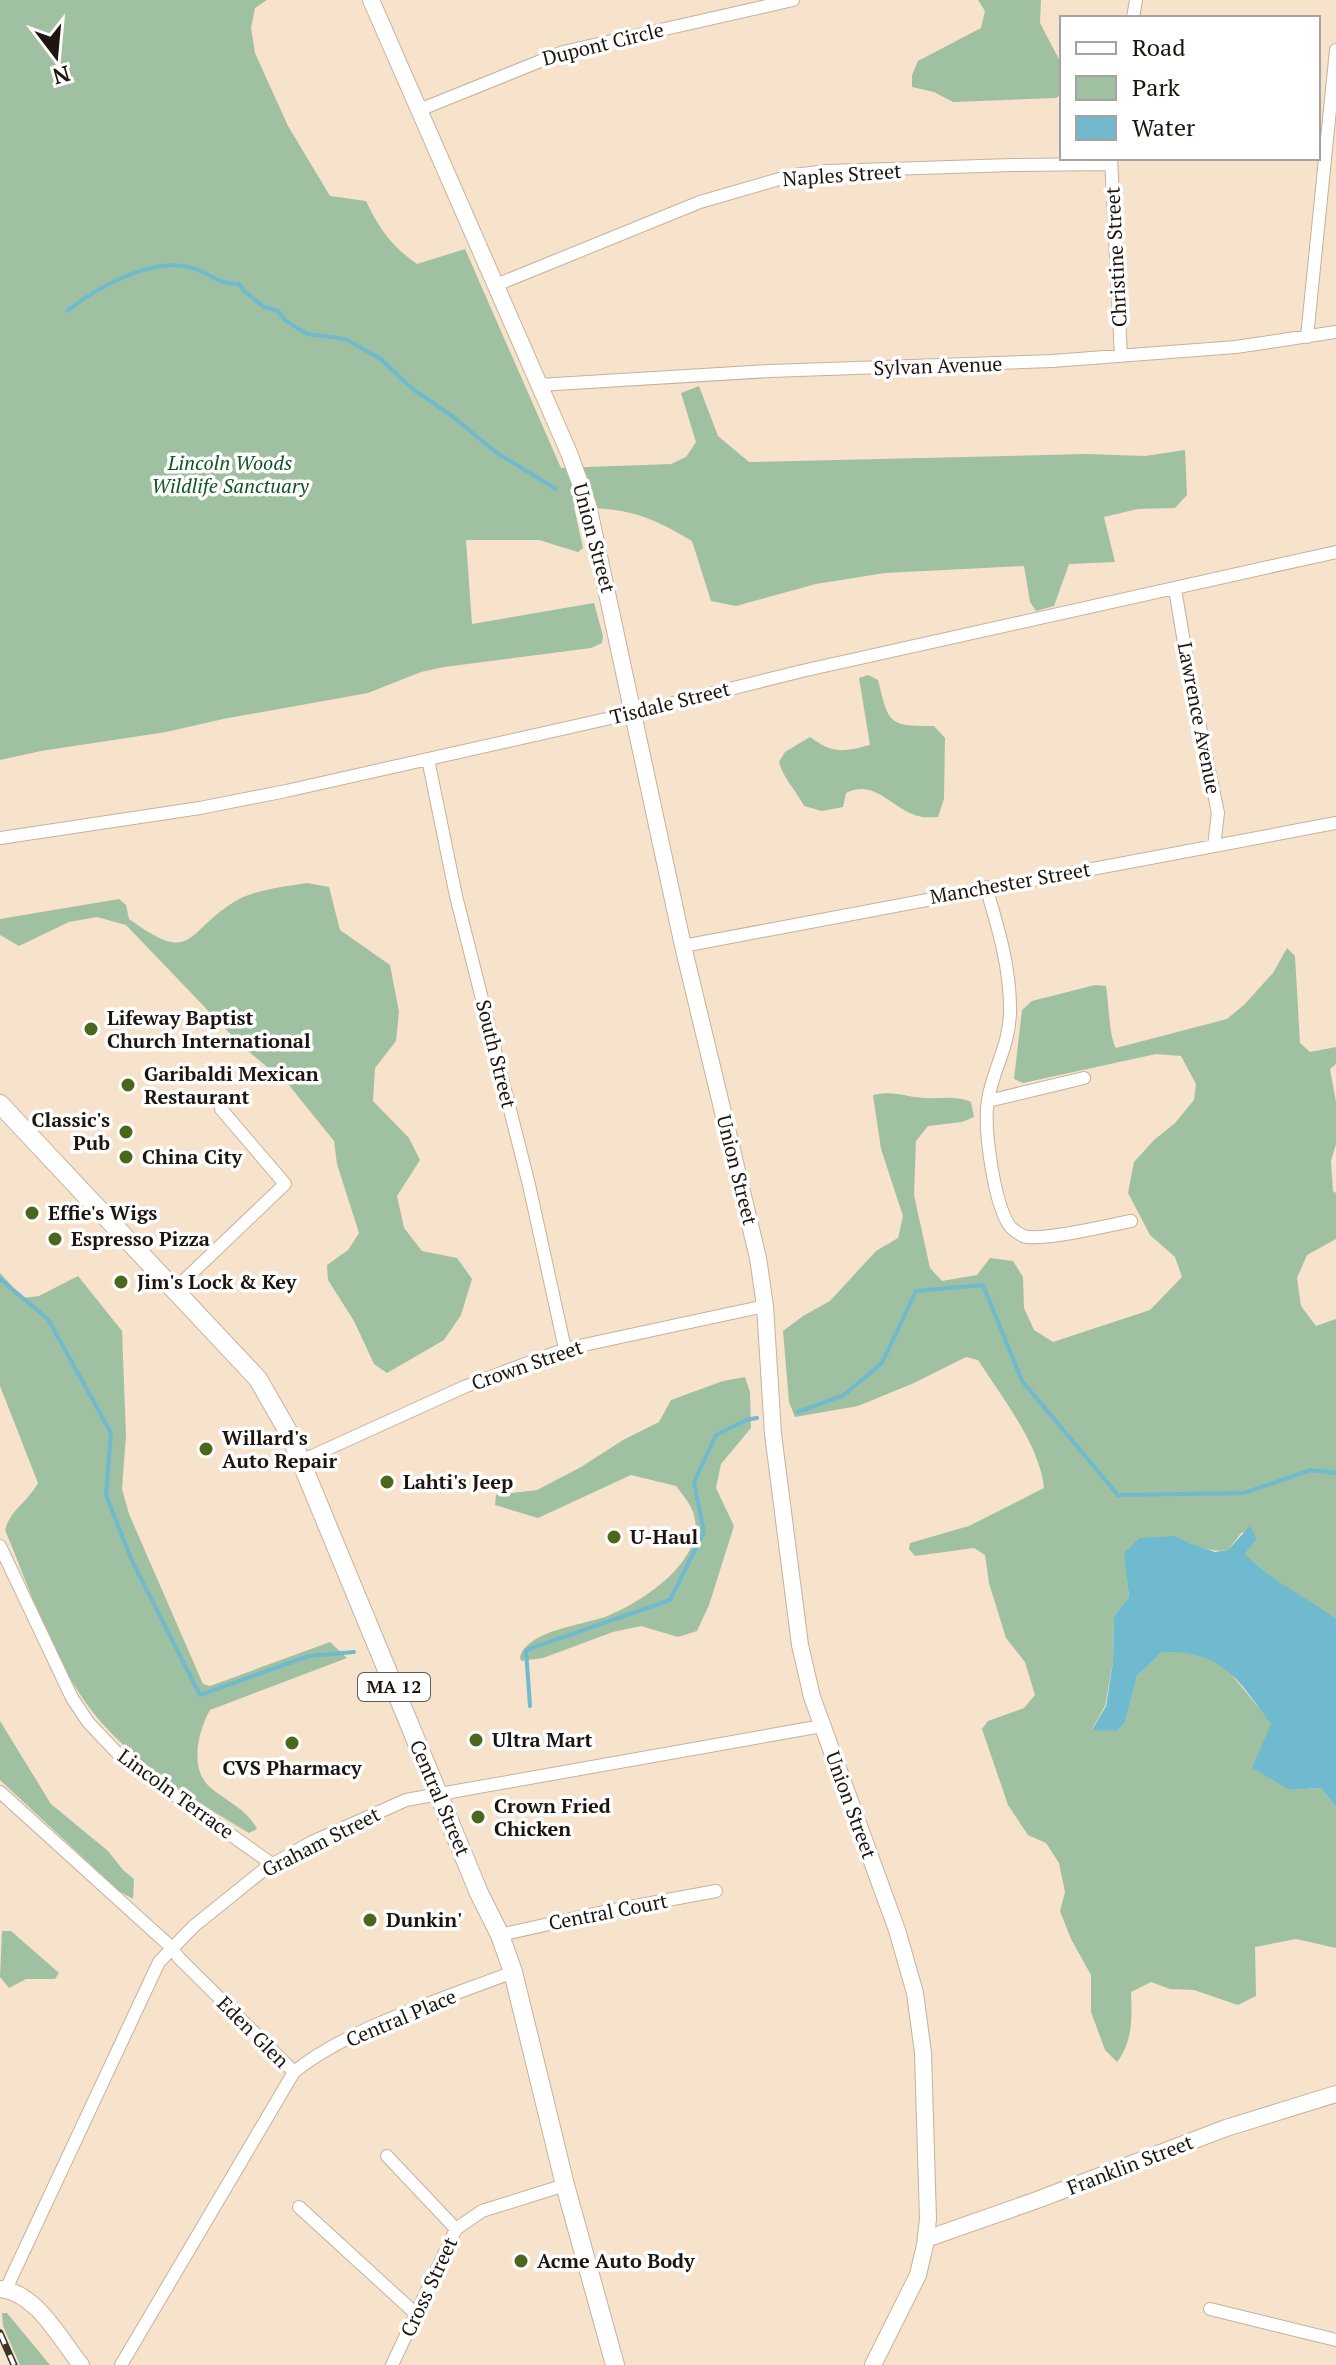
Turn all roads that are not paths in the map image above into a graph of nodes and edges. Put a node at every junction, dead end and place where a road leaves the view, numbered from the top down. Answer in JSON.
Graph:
{"nodes":[{"id":1,"x":371,"y":0,"type":"edge"},
{"id":2,"x":793,"y":0,"type":"edge"},
{"id":3,"x":1336,"y":50,"type":"edge"},
{"id":4,"x":419,"y":110,"type":"junction"},
{"id":5,"x":1111,"y":161,"type":"edge"},
{"id":6,"x":1329,"y":178,"type":"edge"},
{"id":7,"x":496,"y":285,"type":"junction"},
{"id":8,"x":1336,"y":332,"type":"edge"},
{"id":9,"x":1307,"y":337,"type":"junction"},
{"id":10,"x":1121,"y":356,"type":"junction"},
{"id":11,"x":539,"y":385,"type":"junction"},
{"id":12,"x":1336,"y":552,"type":"edge"},
{"id":13,"x":1175,"y":589,"type":"junction"},
{"id":14,"x":633,"y":713,"type":"junction"},
{"id":15,"x":428,"y":759,"type":"junction"},
{"id":16,"x":1336,"y":823,"type":"edge"},
{"id":17,"x":0,"y":838,"type":"edge"},
{"id":18,"x":1214,"y":846,"type":"junction"},
{"id":19,"x":986,"y":887,"type":"junction"},
{"id":20,"x":683,"y":946,"type":"junction"},
{"id":21,"x":1084,"y":1078,"type":"dead end"},
{"id":22,"x":988,"y":1101,"type":"junction"},
{"id":23,"x":0,"y":1104,"type":"edge"},
{"id":24,"x":221,"y":1109,"type":"dead end"},
{"id":25,"x":1131,"y":1221,"type":"dead end"},
{"id":26,"x":174,"y":1290,"type":"junction"},
{"id":27,"x":765,"y":1306,"type":"junction"},
{"id":28,"x":565,"y":1349,"type":"junction"},
{"id":29,"x":301,"y":1461,"type":"junction"},
{"id":30,"x":1,"y":1554,"type":"edge"},
{"id":31,"x":822,"y":1726,"type":"junction"},
{"id":32,"x":0,"y":1792,"type":"edge"},
{"id":33,"x":437,"y":1793,"type":"junction"},
{"id":34,"x":272,"y":1864,"type":"junction"},
{"id":35,"x":716,"y":1891,"type":"dead end"},
{"id":36,"x":500,"y":1935,"type":"junction"},
{"id":37,"x":171,"y":1947,"type":"junction"},
{"id":38,"x":513,"y":1972,"type":"junction"},
{"id":39,"x":294,"y":2072,"type":"junction"},
{"id":40,"x":1336,"y":2094,"type":"edge"},
{"id":41,"x":387,"y":2156,"type":"dead end"},
{"id":42,"x":565,"y":2185,"type":"junction"},
{"id":43,"x":299,"y":2207,"type":"dead end"},
{"id":44,"x":456,"y":2229,"type":"junction"},
{"id":45,"x":926,"y":2239,"type":"junction"},
{"id":46,"x":3,"y":2289,"type":"edge"},
{"id":47,"x":1210,"y":2309,"type":"dead end"},
{"id":48,"x":416,"y":2314,"type":"junction"},
{"id":49,"x":1336,"y":2340,"type":"edge"},
{"id":50,"x":81,"y":2365,"type":"edge"},
{"id":51,"x":121,"y":2365,"type":"edge"},
{"id":52,"x":392,"y":2365,"type":"edge"},
{"id":53,"x":615,"y":2365,"type":"edge"},
{"id":54,"x":873,"y":2365,"type":"edge"}],
"edges":[{"from":1,"to":4,"type":"main road","name":"Union Street"},
{"from":2,"to":4,"type":"street","name":"Dupont Circle"},
{"from":3,"to":6,"type":"street"},
{"from":4,"to":7,"type":"main road","name":"Union Street"},
{"from":5,"to":7,"type":"street","name":"Naples Street"},
{"from":5,"to":10,"type":"street","name":"Christine Street"},
{"from":6,"to":9,"type":"street"},
{"from":7,"to":11,"type":"main road","name":"Union Street"},
{"from":8,"to":9,"type":"street","name":"Sylvan Avenue"},
{"from":9,"to":10,"type":"street","name":"Sylvan Avenue"},
{"from":10,"to":11,"type":"street","name":"Sylvan Avenue"},
{"from":11,"to":14,"type":"main road","name":"Union Street"},
{"from":12,"to":13,"type":"street","name":"Tisdale Street"},
{"from":13,"to":14,"type":"street","name":"Tisdale Street"},
{"from":13,"to":18,"type":"street","name":"Lawrence Avenue"},
{"from":14,"to":15,"type":"street","name":"Tisdale Street"},
{"from":14,"to":20,"type":"main road","name":"Union Street"},
{"from":15,"to":17,"type":"street","name":"Tisdale Street"},
{"from":15,"to":28,"type":"street","name":"South Street"},
{"from":16,"to":18,"type":"street","name":"Manchester Street"},
{"from":18,"to":19,"type":"street","name":"Manchester Street"},
{"from":19,"to":20,"type":"street","name":"Manchester Street"},
{"from":19,"to":22,"type":"street"},
{"from":20,"to":27,"type":"main road","name":"Union Street"},
{"from":21,"to":22,"type":"street"},
{"from":22,"to":25,"type":"street"},
{"from":23,"to":26,"type":"main road","name":"Central Street","number":"MA 12"},
{"from":24,"to":26,"type":"street"},
{"from":26,"to":29,"type":"main road","name":"Central Street","number":"MA 12"},
{"from":27,"to":28,"type":"street","name":"Crown Street"},
{"from":27,"to":31,"type":"main road","name":"Union Street"},
{"from":28,"to":29,"type":"street","name":"Crown Street"},
{"from":29,"to":33,"type":"main road","name":"Central Street","number":"MA 12"},
{"from":30,"to":34,"type":"street","name":"Lincoln Terrace"},
{"from":31,"to":33,"type":"street","name":"Graham Street"},
{"from":31,"to":45,"type":"main road","name":"Union Street"},
{"from":32,"to":37,"type":"street","name":"Eden Glen"},
{"from":33,"to":34,"type":"street","name":"Graham Street"},
{"from":33,"to":36,"type":"main road","name":"Central Street","number":"MA 12"},
{"from":34,"to":37,"type":"street","name":"Graham Street"},
{"from":35,"to":36,"type":"street","name":"Central Court"},
{"from":36,"to":38,"type":"main road","name":"Central Street","number":"MA 12"},
{"from":37,"to":39,"type":"street","name":"Eden Glen"},
{"from":37,"to":46,"type":"street","name":"Graham Street"},
{"from":38,"to":39,"type":"street","name":"Central Place"},
{"from":38,"to":42,"type":"main road","name":"Central Street","number":"MA 12"},
{"from":39,"to":51,"type":"street","name":"Eden Glen"},
{"from":40,"to":45,"type":"main road","name":"Franklin Street"},
{"from":41,"to":44,"type":"street"},
{"from":42,"to":44,"type":"street","name":"Cross Street"},
{"from":42,"to":53,"type":"main road","name":"Central Street","number":"MA 12"},
{"from":43,"to":48,"type":"street"},
{"from":44,"to":48,"type":"street","name":"Cross Street"},
{"from":45,"to":54,"type":"main road","name":"Union Street"},
{"from":46,"to":50,"type":"main road"},
{"from":47,"to":49,"type":"street"},
{"from":48,"to":52,"type":"street","name":"Cross Street"}]}
